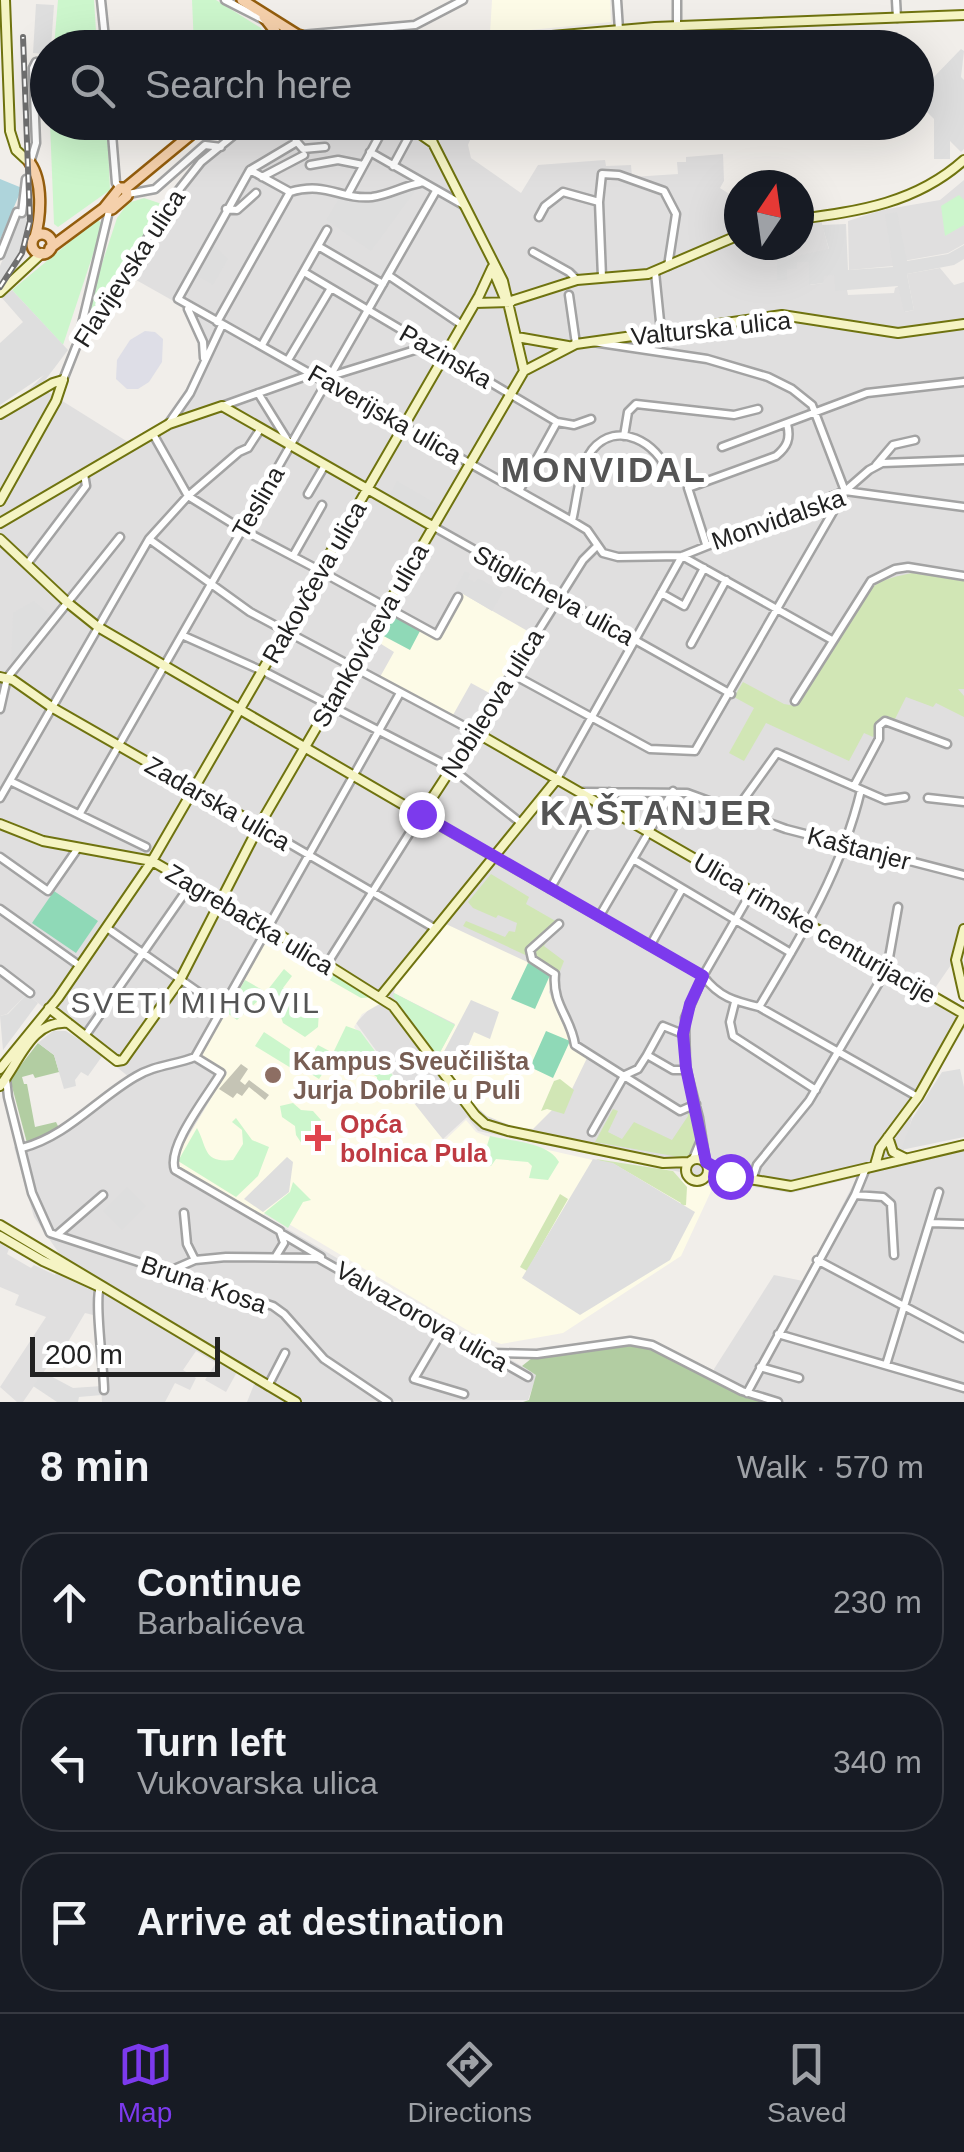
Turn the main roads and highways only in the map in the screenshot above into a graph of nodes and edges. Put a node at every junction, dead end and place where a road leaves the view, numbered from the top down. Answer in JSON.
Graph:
{"nodes":[{"id":1,"x":5,"y":0,"type":"edge"},
{"id":2,"x":242,"y":0,"type":"edge"},
{"id":3,"x":255,"y":8,"type":"junction"},
{"id":4,"x":964,"y":15,"type":"edge"},
{"id":5,"x":274,"y":30,"type":"edge"},
{"id":6,"x":289,"y":30,"type":"edge"},
{"id":7,"x":619,"y":30,"type":"edge"},
{"id":8,"x":185,"y":140,"type":"edge"},
{"id":9,"x":431,"y":140,"type":"edge"},
{"id":10,"x":434,"y":142,"type":"joint"},
{"id":11,"x":964,"y":160,"type":"edge"},
{"id":12,"x":30,"y":163,"type":"joint"},
{"id":13,"x":814,"y":216,"type":"edge"},
{"id":14,"x":65,"y":235,"type":"junction"},
{"id":15,"x":40,"y":239,"type":"junction"},
{"id":16,"x":724,"y":242,"type":"edge"},
{"id":17,"x":46,"y":250,"type":"junction"},
{"id":18,"x":490,"y":256,"type":"junction"},
{"id":19,"x":31,"y":261,"type":"junction"},
{"id":20,"x":492,"y":268,"type":"junction"},
{"id":21,"x":504,"y":287,"type":"junction"},
{"id":22,"x":544,"y":290,"type":"junction"},
{"id":23,"x":0,"y":292,"type":"edge"},
{"id":24,"x":522,"y":295,"type":"junction"},
{"id":25,"x":508,"y":302,"type":"junction"},
{"id":26,"x":475,"y":303,"type":"junction"},
{"id":27,"x":964,"y":324,"type":"edge"},
{"id":28,"x":517,"y":337,"type":"junction"},
{"id":29,"x":572,"y":345,"type":"junction"},
{"id":30,"x":524,"y":371,"type":"junction"},
{"id":31,"x":0,"y":414,"type":"edge"},
{"id":32,"x":368,"y":489,"type":"junction"},
{"id":33,"x":0,"y":501,"type":"edge"},
{"id":34,"x":0,"y":523,"type":"edge"},
{"id":35,"x":434,"y":527,"type":"junction"},
{"id":36,"x":0,"y":539,"type":"edge"},
{"id":37,"x":4,"y":678,"type":"edge"},
{"id":38,"x":240,"y":709,"type":"junction"},
{"id":39,"x":475,"y":732,"type":"joint"},
{"id":40,"x":305,"y":747,"type":"junction"},
{"id":41,"x":557,"y":779,"type":"junction"},
{"id":42,"x":193,"y":790,"type":"junction"},
{"id":43,"x":0,"y":824,"type":"edge"},
{"id":44,"x":259,"y":826,"type":"junction"},
{"id":45,"x":152,"y":861,"type":"junction"},
{"id":46,"x":219,"y":900,"type":"junction"},
{"id":47,"x":964,"y":929,"type":"edge"},
{"id":48,"x":964,"y":996,"type":"edge"},
{"id":49,"x":380,"y":997,"type":"junction"},
{"id":50,"x":50,"y":1008,"type":"junction"},
{"id":51,"x":964,"y":1014,"type":"edge"},
{"id":52,"x":68,"y":1023,"type":"junction"},
{"id":53,"x":1,"y":1065,"type":"edge"},
{"id":54,"x":0,"y":1086,"type":"edge"},
{"id":55,"x":886,"y":1139,"type":"junction"},
{"id":56,"x":964,"y":1146,"type":"edge"},
{"id":57,"x":906,"y":1158,"type":"junction"},
{"id":58,"x":691,"y":1161,"type":"junction"},
{"id":59,"x":663,"y":1163,"type":"junction"},
{"id":60,"x":707,"y":1164,"type":"junction"},
{"id":61,"x":873,"y":1166,"type":"junction"},
{"id":62,"x":687,"y":1175,"type":"junction"},
{"id":63,"x":730,"y":1176,"type":"junction"},
{"id":64,"x":704,"y":1179,"type":"junction"},
{"id":65,"x":1,"y":1231,"type":"edge"},
{"id":66,"x":296,"y":1402,"type":"edge"}],
"edges":[{"from":1,"to":12,"type":"main road"},
{"from":2,"to":3,"type":"main road"},
{"from":3,"to":5,"type":"main road"},
{"from":3,"to":6,"type":"main road"},
{"from":4,"to":7,"type":"main road"},
{"from":8,"to":14,"type":"main road"},
{"from":9,"to":10,"type":"main road"},
{"from":10,"to":18,"type":"main road"},
{"from":11,"to":13,"type":"main road"},
{"from":12,"to":15,"type":"main road"},
{"from":14,"to":15,"type":"main road"},
{"from":14,"to":17,"type":"main road"},
{"from":15,"to":17,"type":"main road"},
{"from":15,"to":17,"type":"main road"},
{"from":15,"to":19,"type":"main road"},
{"from":16,"to":22,"type":"main road"},
{"from":17,"to":19,"type":"main road"},
{"from":18,"to":20,"type":"main road"},
{"from":18,"to":21,"type":"main road"},
{"from":19,"to":23,"type":"main road"},
{"from":20,"to":25,"type":"main road"},
{"from":20,"to":26,"type":"main road","name":"Rakovčeva ulica"},
{"from":21,"to":24,"type":"main road"},
{"from":21,"to":25,"type":"main road"},
{"from":22,"to":24,"type":"main road"},
{"from":22,"to":25,"type":"main road"},
{"from":24,"to":25,"type":"main road"},
{"from":25,"to":26,"type":"main road"},
{"from":25,"to":28,"type":"main road"},
{"from":26,"to":32,"type":"main road","name":"Rakovčeva ulica"},
{"from":27,"to":29,"type":"main road","name":"Valturska ulica"},
{"from":28,"to":29,"type":"main road"},
{"from":28,"to":30,"type":"main road"},
{"from":29,"to":30,"type":"main road"},
{"from":30,"to":35,"type":"main road","name":"Stankovićeva ulica"},
{"from":31,"to":33,"type":"main road"},
{"from":32,"to":34,"type":"main road","name":"Stiglicheva ulica"},
{"from":32,"to":35,"type":"main road","name":"Stiglicheva ulica"},
{"from":32,"to":38,"type":"main road","name":"Rakovčeva ulica"},
{"from":35,"to":40,"type":"main road","name":"Stankovićeva ulica"},
{"from":36,"to":38,"type":"main road"},
{"from":37,"to":42,"type":"main road","name":"Zadarska ulica"},
{"from":38,"to":40,"type":"main road"},
{"from":38,"to":42,"type":"main road","name":"Rakovčeva ulica"},
{"from":39,"to":40,"type":"main road","name":"Nobileova ulica"},
{"from":39,"to":41,"type":"main road","name":"Ulica rimske centurijacije"},
{"from":40,"to":44,"type":"main road","name":"Stankovićeva ulica"},
{"from":41,"to":49,"type":"main road"},
{"from":41,"to":51,"type":"main road","name":"Ulica rimske centurijacije"},
{"from":42,"to":44,"type":"main road","name":"Zadarska ulica"},
{"from":42,"to":45,"type":"main road","name":"Rakovčeva ulica"},
{"from":43,"to":45,"type":"main road","name":"Zagrebačka ulica"},
{"from":44,"to":46,"type":"main road","name":"Stankovićeva ulica"},
{"from":45,"to":46,"type":"main road","name":"Zagrebačka ulica"},
{"from":45,"to":50,"type":"main road","name":"Rakovčeva ulica"},
{"from":46,"to":49,"type":"main road","name":"Zagrebačka ulica"},
{"from":46,"to":52,"type":"main road","name":"Stankovićeva ulica"},
{"from":47,"to":48,"type":"main road"},
{"from":49,"to":59,"type":"main road","name":"Zagrebačka ulica"},
{"from":50,"to":52,"type":"main road"},
{"from":50,"to":53,"type":"main road","name":"Rakovčeva ulica"},
{"from":51,"to":55,"type":"main road"},
{"from":52,"to":54,"type":"main road"},
{"from":55,"to":57,"type":"main road"},
{"from":55,"to":61,"type":"main road"},
{"from":56,"to":57,"type":"main road"},
{"from":57,"to":61,"type":"main road"},
{"from":58,"to":59,"type":"main road"},
{"from":58,"to":60,"type":"main road"},
{"from":58,"to":62,"type":"main road"},
{"from":59,"to":62,"type":"main road"},
{"from":60,"to":63,"type":"main road"},
{"from":60,"to":64,"type":"main road"},
{"from":61,"to":63,"type":"main road"},
{"from":62,"to":64,"type":"main road"},
{"from":63,"to":64,"type":"main road"},
{"from":65,"to":66,"type":"main road"}]}
